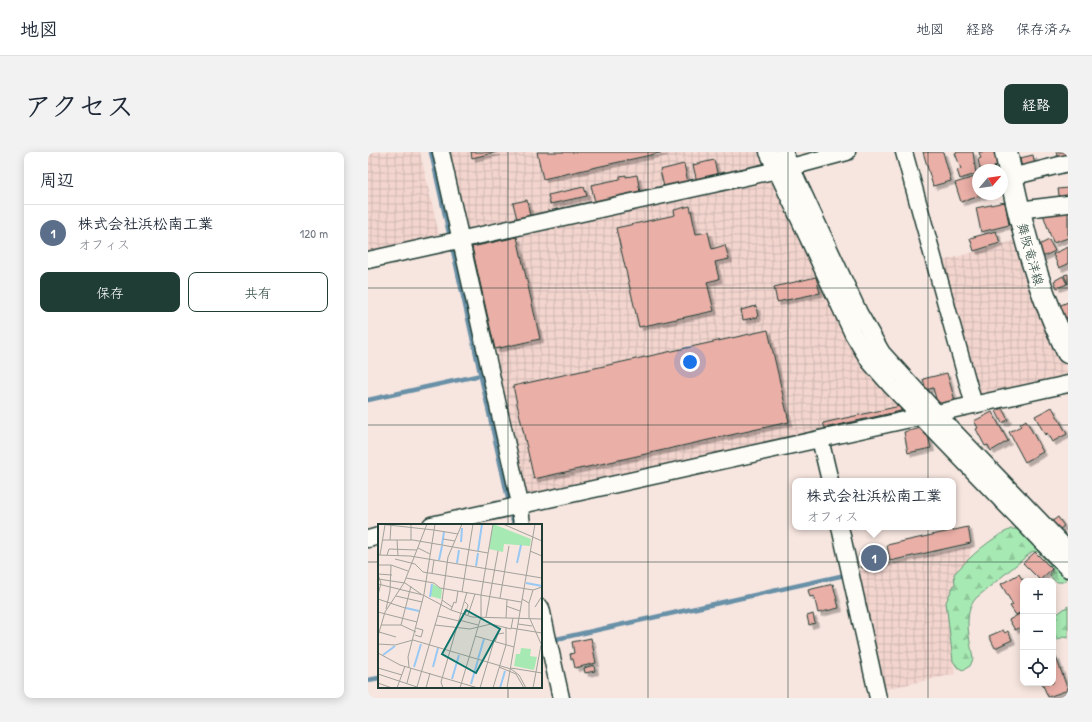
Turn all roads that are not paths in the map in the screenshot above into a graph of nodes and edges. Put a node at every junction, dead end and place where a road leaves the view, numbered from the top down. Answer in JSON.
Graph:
{"nodes":[{"id":1,"x":441,"y":152,"type":"edge"},
{"id":2,"x":768,"y":152,"type":"edge"},
{"id":3,"x":784,"y":152,"type":"edge"},
{"id":4,"x":847,"y":152,"type":"edge"},
{"id":5,"x":904,"y":152,"type":"edge"},
{"id":6,"x":1006,"y":152,"type":"edge"},
{"id":7,"x":1068,"y":163,"type":"edge"},
{"id":8,"x":784,"y":169,"type":"junction"},
{"id":9,"x":1011,"y":178,"type":"junction"},
{"id":10,"x":1068,"y":204,"type":"edge"},
{"id":11,"x":1018,"y":210,"type":"junction"},
{"id":12,"x":454,"y":241,"type":"junction"},
{"id":13,"x":368,"y":260,"type":"edge"},
{"id":14,"x":1068,"y":352,"type":"edge"},
{"id":15,"x":1068,"y":384,"type":"edge"},
{"id":16,"x":974,"y":405,"type":"junction"},
{"id":17,"x":937,"y":413,"type":"junction"},
{"id":18,"x":922,"y":417,"type":"junction"},
{"id":19,"x":820,"y":439,"type":"junction"},
{"id":20,"x":829,"y":478,"type":"edge"},
{"id":21,"x":513,"y":507,"type":"junction"},
{"id":22,"x":436,"y":524,"type":"edge"},
{"id":23,"x":522,"y":524,"type":"edge"},
{"id":24,"x":841,"y":530,"type":"edge"},
{"id":25,"x":378,"y":536,"type":"edge"},
{"id":26,"x":368,"y":539,"type":"edge"},
{"id":27,"x":1068,"y":550,"type":"edge"},
{"id":28,"x":1068,"y":569,"type":"edge"},
{"id":29,"x":542,"y":612,"type":"edge"},
{"id":30,"x":561,"y":698,"type":"edge"},
{"id":31,"x":878,"y":698,"type":"edge"}],
"edges":[{"from":1,"to":12,"type":"street"},
{"from":2,"to":8,"type":"street"},
{"from":3,"to":8,"type":"street"},
{"from":4,"to":8,"type":"street"},
{"from":5,"to":16,"type":"street"},
{"from":6,"to":9,"type":"main road","name":"舞阪竜洋線"},
{"from":7,"to":9,"type":"street"},
{"from":8,"to":12,"type":"street"},
{"from":8,"to":17,"type":"street"},
{"from":8,"to":18,"type":"street"},
{"from":9,"to":11,"type":"main road","name":"舞阪竜洋線"},
{"from":10,"to":11,"type":"street"},
{"from":11,"to":14,"type":"main road","name":"舞阪竜洋線"},
{"from":12,"to":13,"type":"street"},
{"from":12,"to":21,"type":"street"},
{"from":15,"to":16,"type":"street"},
{"from":16,"to":17,"type":"street"},
{"from":17,"to":18,"type":"street"},
{"from":17,"to":27,"type":"street"},
{"from":18,"to":19,"type":"street"},
{"from":18,"to":28,"type":"street"},
{"from":19,"to":20,"type":"street"},
{"from":19,"to":21,"type":"street"},
{"from":21,"to":22,"type":"street"},
{"from":21,"to":23,"type":"street"},
{"from":24,"to":31,"type":"street"},
{"from":25,"to":26,"type":"street"},
{"from":29,"to":30,"type":"street"}]}
